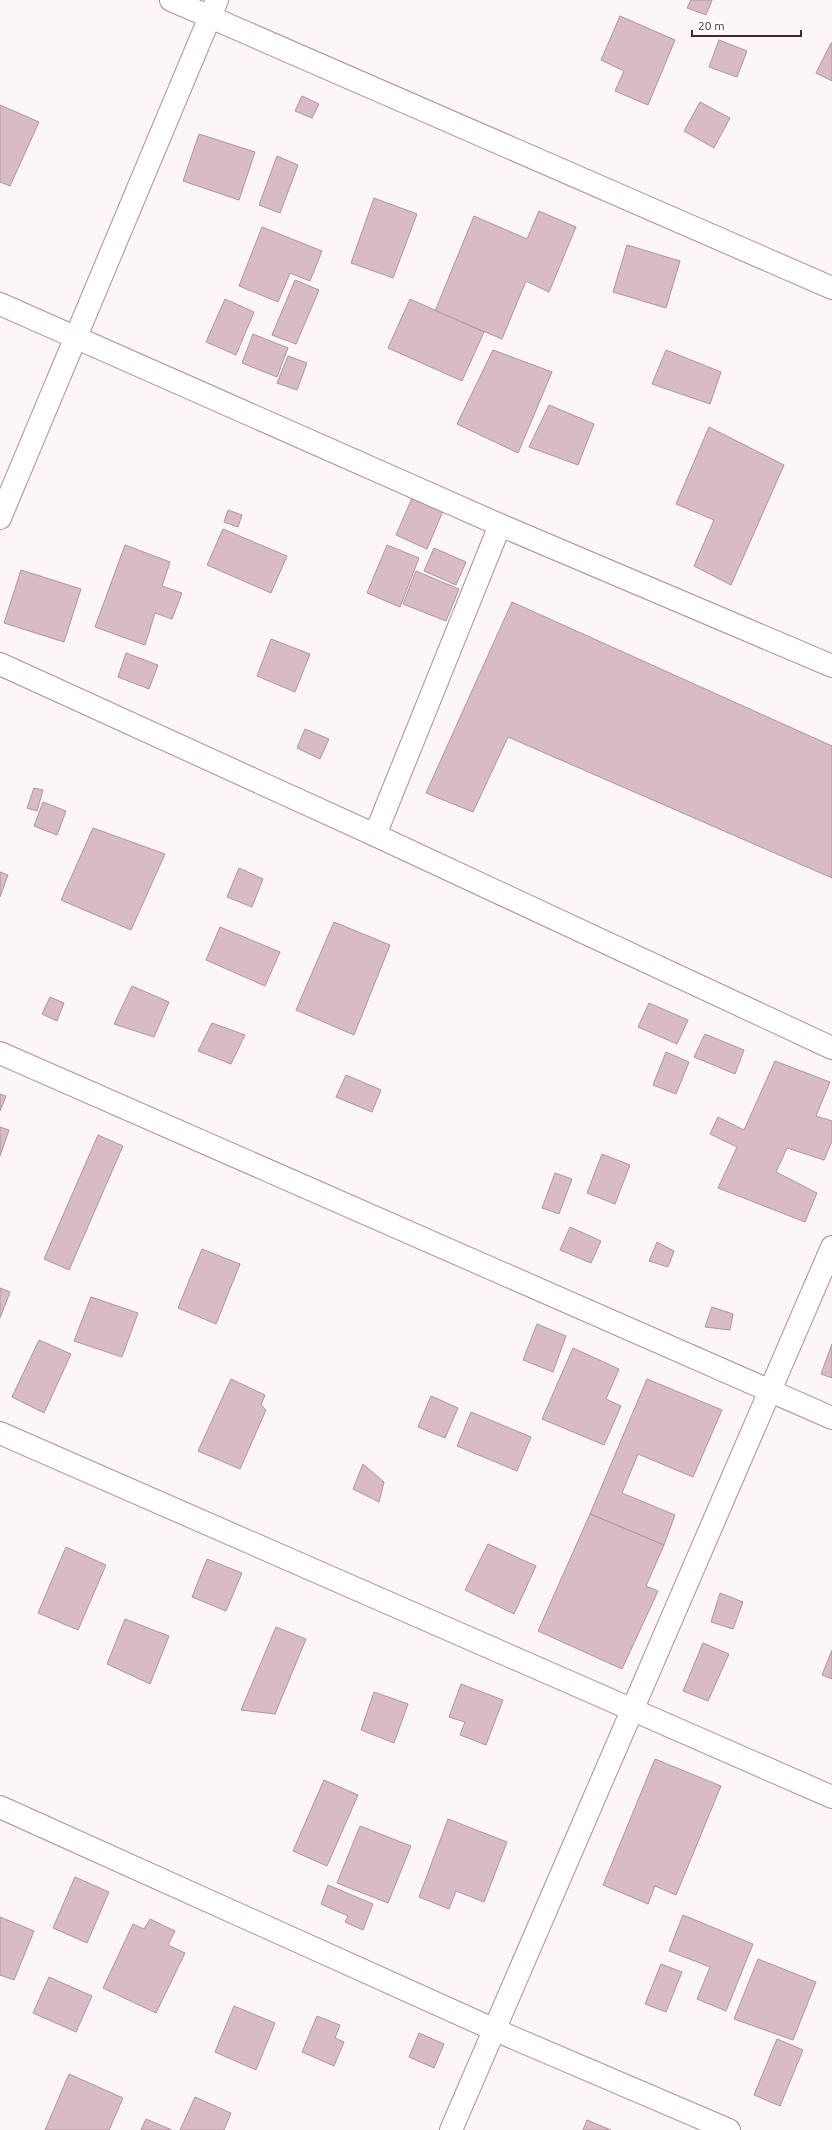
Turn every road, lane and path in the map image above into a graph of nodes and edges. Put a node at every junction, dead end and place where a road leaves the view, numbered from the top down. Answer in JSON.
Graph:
{"nodes":[{"id":1,"x":171,"y":0,"type":"edge"},
{"id":2,"x":213,"y":8,"type":"edge"},
{"id":3,"x":832,"y":288,"type":"edge"},
{"id":4,"x":0,"y":304,"type":"edge"},
{"id":5,"x":76,"y":338,"type":"junction"},
{"id":6,"x":0,"y":518,"type":"edge"},
{"id":7,"x":500,"y":525,"type":"junction"},
{"id":8,"x":0,"y":664,"type":"edge"},
{"id":9,"x":832,"y":666,"type":"edge"},
{"id":10,"x":375,"y":835,"type":"junction"},
{"id":11,"x":832,"y":1048,"type":"edge"},
{"id":12,"x":0,"y":1053,"type":"edge"},
{"id":13,"x":832,"y":1247,"type":"edge"},
{"id":14,"x":770,"y":1391,"type":"junction"},
{"id":15,"x":832,"y":1418,"type":"edge"},
{"id":16,"x":0,"y":1433,"type":"edge"},
{"id":17,"x":632,"y":1710,"type":"junction"},
{"id":18,"x":832,"y":1797,"type":"edge"},
{"id":19,"x":0,"y":1807,"type":"edge"},
{"id":20,"x":495,"y":2030,"type":"junction"},
{"id":21,"x":451,"y":2130,"type":"edge"},
{"id":22,"x":729,"y":2130,"type":"edge"}],
"edges":[{"from":1,"to":2,"type":"street"},
{"from":2,"to":3,"type":"street"},
{"from":2,"to":5,"type":"street"},
{"from":4,"to":5,"type":"street"},
{"from":5,"to":6,"type":"street"},
{"from":5,"to":7,"type":"street"},
{"from":7,"to":9,"type":"street"},
{"from":7,"to":10,"type":"street"},
{"from":8,"to":10,"type":"street"},
{"from":10,"to":11,"type":"street"},
{"from":12,"to":14,"type":"street"},
{"from":13,"to":14,"type":"street"},
{"from":14,"to":15,"type":"street"},
{"from":14,"to":17,"type":"street"},
{"from":16,"to":17,"type":"street"},
{"from":17,"to":18,"type":"street"},
{"from":17,"to":20,"type":"street"},
{"from":19,"to":20,"type":"street"},
{"from":20,"to":21,"type":"street"},
{"from":20,"to":22,"type":"street"}]}
